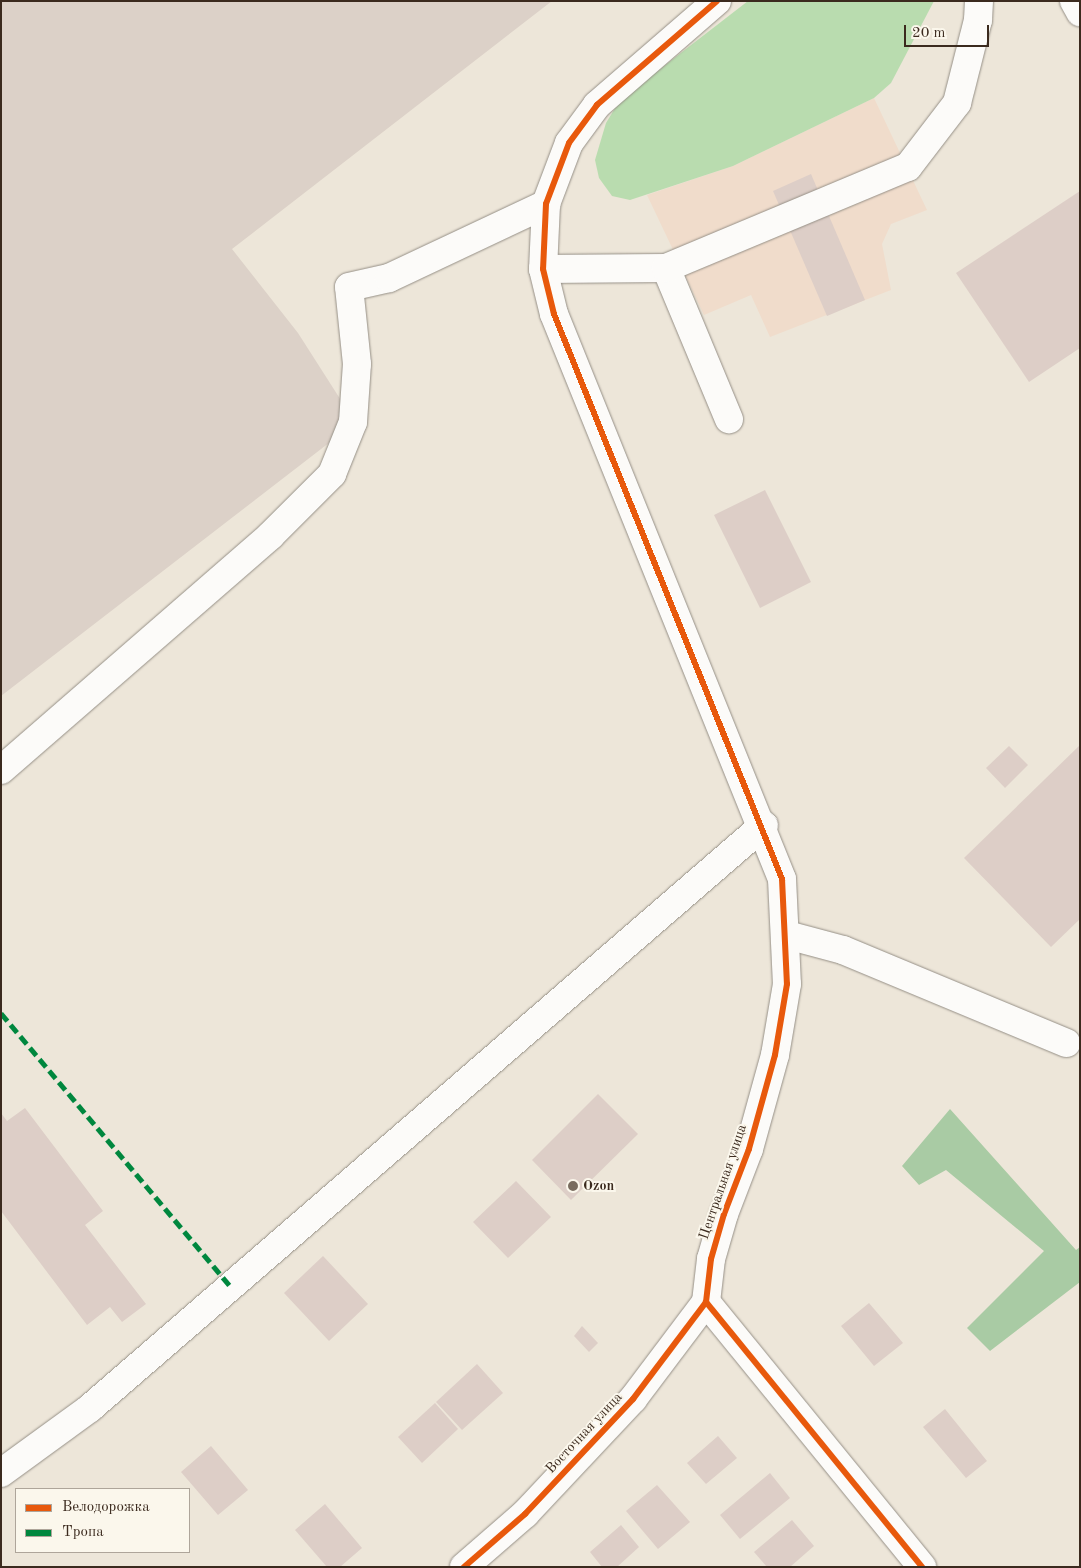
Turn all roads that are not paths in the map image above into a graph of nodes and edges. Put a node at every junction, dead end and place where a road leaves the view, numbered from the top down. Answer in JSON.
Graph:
{"nodes":[{"id":1,"x":716,"y":1,"type":"edge"},
{"id":2,"x":979,"y":1,"type":"edge"},
{"id":3,"x":1074,"y":1,"type":"edge"},
{"id":4,"x":1080,"y":12,"type":"edge"},
{"id":5,"x":546,"y":204,"type":"junction"},
{"id":6,"x":666,"y":268,"type":"junction"},
{"id":7,"x":543,"y":269,"type":"junction"},
{"id":8,"x":729,"y":419,"type":"dead end"},
{"id":9,"x":1,"y":770,"type":"edge"},
{"id":10,"x":764,"y":825,"type":"junction"},
{"id":11,"x":786,"y":935,"type":"junction"},
{"id":12,"x":1066,"y":1043,"type":"dead end"},
{"id":13,"x":706,"y":1302,"type":"junction"},
{"id":14,"x":1,"y":1473,"type":"edge"},
{"id":15,"x":464,"y":1567,"type":"edge"},
{"id":16,"x":922,"y":1567,"type":"edge"}],
"edges":[{"from":1,"to":5,"type":"street","name":"Центральная улица"},
{"from":2,"to":6,"type":"street"},
{"from":3,"to":4,"type":"street"},
{"from":5,"to":7,"type":"street","name":"Центральная улица"},
{"from":5,"to":9,"type":"street"},
{"from":6,"to":7,"type":"street"},
{"from":6,"to":8,"type":"street"},
{"from":7,"to":10,"type":"street","name":"Центральная улица"},
{"from":10,"to":11,"type":"street","name":"Центральная улица"},
{"from":10,"to":14,"type":"street"},
{"from":11,"to":12,"type":"street"},
{"from":11,"to":13,"type":"street","name":"Центральная улица"},
{"from":13,"to":15,"type":"street","name":"Восточная улица"},
{"from":13,"to":16,"type":"street"}]}
